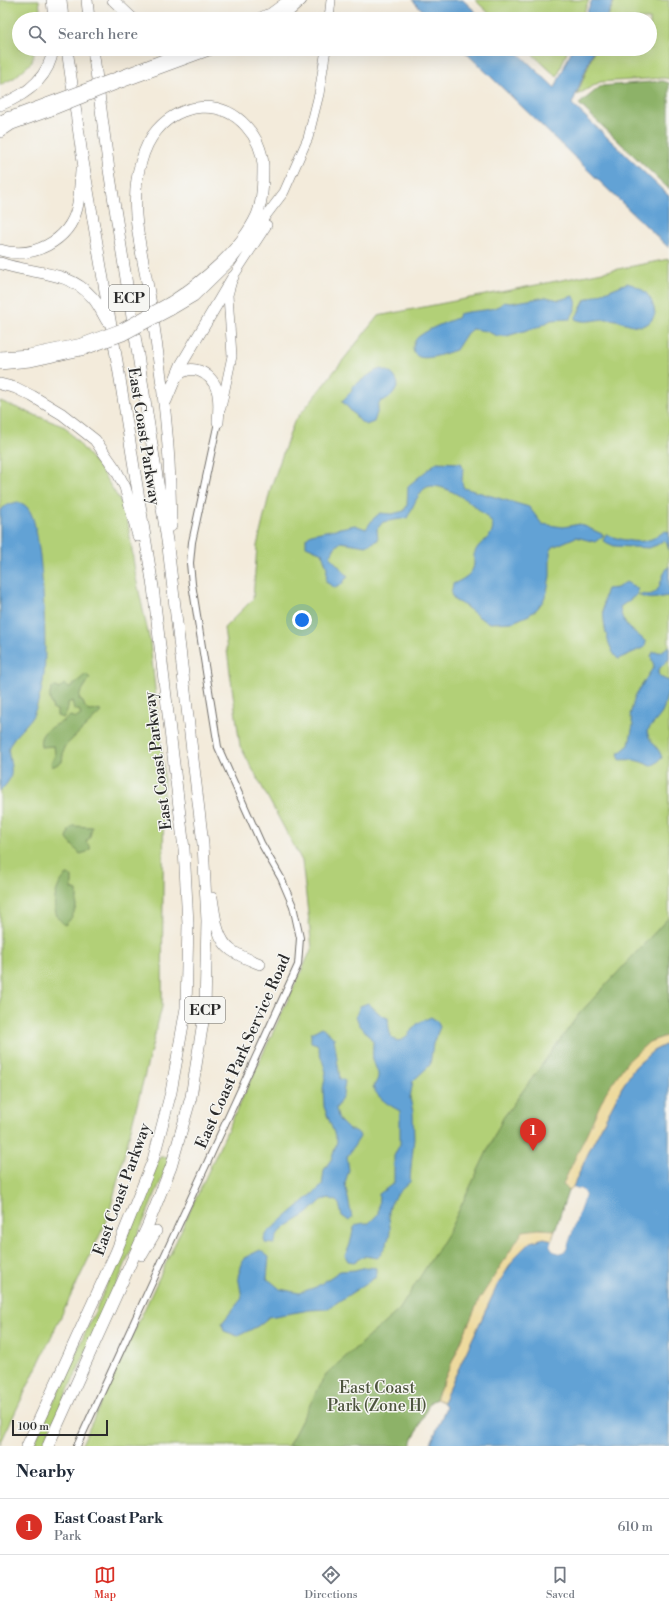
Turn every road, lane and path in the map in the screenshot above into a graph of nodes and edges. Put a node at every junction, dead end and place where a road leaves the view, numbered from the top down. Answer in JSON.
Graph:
{"nodes":[{"id":1,"x":52,"y":0,"type":"edge"},
{"id":2,"x":61,"y":0,"type":"edge"},
{"id":3,"x":86,"y":0,"type":"edge"},
{"id":4,"x":113,"y":0,"type":"edge"},
{"id":5,"x":288,"y":0,"type":"edge"},
{"id":6,"x":301,"y":0,"type":"edge"},
{"id":7,"x":331,"y":0,"type":"edge"},
{"id":8,"x":53,"y":12,"type":"edge"},
{"id":9,"x":62,"y":12,"type":"edge"},
{"id":10,"x":88,"y":12,"type":"edge"},
{"id":11,"x":126,"y":12,"type":"edge"},
{"id":12,"x":273,"y":12,"type":"edge"},
{"id":13,"x":289,"y":12,"type":"edge"},
{"id":14,"x":330,"y":12,"type":"edge"},
{"id":15,"x":52,"y":56,"type":"edge"},
{"id":16,"x":68,"y":56,"type":"edge"},
{"id":17,"x":94,"y":56,"type":"edge"},
{"id":18,"x":173,"y":56,"type":"edge"},
{"id":19,"x":190,"y":56,"type":"edge"},
{"id":20,"x":325,"y":56,"type":"edge"},
{"id":21,"x":120,"y":79,"type":"junction"},
{"id":22,"x":0,"y":105,"type":"edge"},
{"id":23,"x":50,"y":106,"type":"junction"},
{"id":24,"x":3,"y":120,"type":"edge"},
{"id":25,"x":0,"y":132,"type":"edge"},
{"id":26,"x":82,"y":155,"type":"junction"},
{"id":27,"x":284,"y":192,"type":"junction"},
{"id":28,"x":0,"y":250,"type":"edge"},
{"id":29,"x":0,"y":263,"type":"edge"},
{"id":30,"x":233,"y":277,"type":"junction"},
{"id":31,"x":172,"y":306,"type":"junction"},
{"id":32,"x":111,"y":328,"type":"junction"},
{"id":33,"x":83,"y":347,"type":"junction"},
{"id":34,"x":0,"y":357,"type":"edge"},
{"id":35,"x":0,"y":365,"type":"edge"},
{"id":36,"x":173,"y":382,"type":"junction"},
{"id":37,"x":0,"y":384,"type":"edge"},
{"id":38,"x":165,"y":405,"type":"junction"},
{"id":39,"x":218,"y":422,"type":"junction"},
{"id":40,"x":168,"y":547,"type":"junction"},
{"id":41,"x":149,"y":562,"type":"junction"},
{"id":42,"x":204,"y":844,"type":"junction"},
{"id":43,"x":260,"y":964,"type":"dead end"},
{"id":44,"x":156,"y":1231,"type":"dead end"},
{"id":45,"x":114,"y":1303,"type":"junction"},
{"id":46,"x":27,"y":1446,"type":"edge"},
{"id":47,"x":48,"y":1446,"type":"edge"},
{"id":48,"x":77,"y":1446,"type":"edge"}],
"edges":[{"from":1,"to":8,"type":"highway"},
{"from":2,"to":9,"type":"highway"},
{"from":3,"to":10,"type":"highway"},
{"from":4,"to":11,"type":"highway"},
{"from":5,"to":12,"type":"main road"},
{"from":6,"to":13,"type":"highway"},
{"from":7,"to":14,"type":"main road"},
{"from":15,"to":22,"type":"highway"},
{"from":16,"to":26,"type":"highway","name":"East Coast Parkway","number":"ECP"},
{"from":17,"to":40,"type":"highway","name":"East Coast Parkway","number":"ECP"},
{"from":18,"to":21,"type":"main road"},
{"from":19,"to":21,"type":"highway"},
{"from":20,"to":27,"type":"main road"},
{"from":21,"to":23,"type":"highway","bridge":true},
{"from":23,"to":24,"type":"main road"},
{"from":23,"to":25,"type":"highway"},
{"from":26,"to":28,"type":"highway"},
{"from":26,"to":32,"type":"highway","name":"East Coast Parkway","number":"ECP"},
{"from":27,"to":30,"type":"main road"},
{"from":27,"to":31,"type":"main road"},
{"from":29,"to":32,"type":"highway"},
{"from":30,"to":36,"type":"highway"},
{"from":30,"to":39,"type":"main road"},
{"from":31,"to":33,"type":"highway","bridge":true},
{"from":31,"to":38,"type":"highway"},
{"from":32,"to":41,"type":"highway","name":"East Coast Parkway","number":"ECP"},
{"from":33,"to":34,"type":"highway"},
{"from":33,"to":35,"type":"main road"},
{"from":36,"to":38,"type":"highway"},
{"from":36,"to":39,"type":"highway"},
{"from":37,"to":41,"type":"highway"},
{"from":38,"to":40,"type":"highway"},
{"from":39,"to":48,"type":"street","name":"East Coast Park Service Road"},
{"from":40,"to":42,"type":"highway","name":"East Coast Parkway","number":"ECP"},
{"from":41,"to":46,"type":"highway","name":"East Coast Parkway","number":"ECP"},
{"from":42,"to":43,"type":"highway"},
{"from":42,"to":45,"type":"highway","name":"East Coast Parkway","number":"ECP"},
{"from":44,"to":45,"type":"highway"},
{"from":45,"to":47,"type":"highway","name":"East Coast Parkway","number":"ECP"}]}
